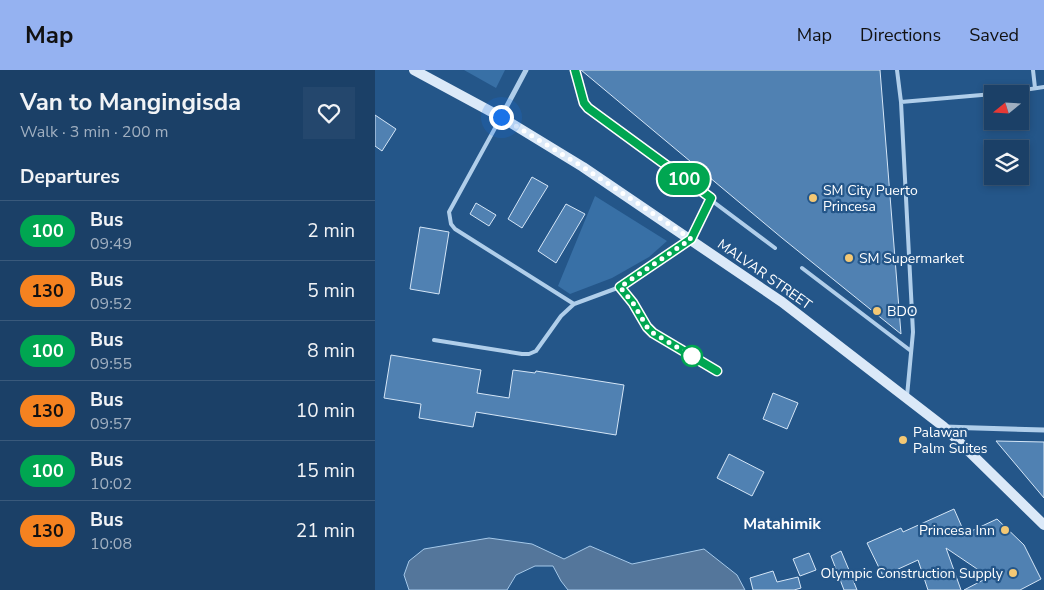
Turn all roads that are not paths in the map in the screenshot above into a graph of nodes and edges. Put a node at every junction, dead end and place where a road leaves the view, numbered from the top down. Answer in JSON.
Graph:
{"nodes":[{"id":1,"x":414,"y":70,"type":"edge"},
{"id":2,"x":526,"y":70,"type":"edge"},
{"id":3,"x":575,"y":70,"type":"edge"},
{"id":4,"x":897,"y":70,"type":"edge"},
{"id":5,"x":1033,"y":70,"type":"edge"},
{"id":6,"x":1044,"y":86,"type":"edge"},
{"id":7,"x":1035,"y":88,"type":"junction"},
{"id":8,"x":1029,"y":89,"type":"edge"},
{"id":9,"x":984,"y":95,"type":"edge"},
{"id":10,"x":901,"y":102,"type":"junction"},
{"id":11,"x":501,"y":117,"type":"junction"},
{"id":12,"x":711,"y":198,"type":"junction"},
{"id":13,"x":691,"y":239,"type":"junction"},
{"id":14,"x":775,"y":248,"type":"dead end"},
{"id":15,"x":802,"y":268,"type":"dead end"},
{"id":16,"x":620,"y":287,"type":"junction"},
{"id":17,"x":574,"y":304,"type":"junction"},
{"id":18,"x":434,"y":340,"type":"dead end"},
{"id":19,"x":911,"y":351,"type":"junction"},
{"id":20,"x":717,"y":371,"type":"dead end"},
{"id":21,"x":907,"y":398,"type":"junction"},
{"id":22,"x":944,"y":427,"type":"junction"},
{"id":23,"x":1044,"y":430,"type":"edge"},
{"id":24,"x":1044,"y":525,"type":"edge"}],
"edges":[{"from":1,"to":11,"type":"main road","name":"MALVAR STREET"},
{"from":2,"to":11,"type":"street"},
{"from":3,"to":12,"type":"lane"},
{"from":4,"to":10,"type":"lane"},
{"from":5,"to":7,"type":"lane"},
{"from":6,"to":7,"type":"lane"},
{"from":7,"to":8,"type":"lane"},
{"from":9,"to":10,"type":"lane"},
{"from":10,"to":19,"type":"lane"},
{"from":11,"to":13,"type":"main road","name":"MALVAR STREET"},
{"from":11,"to":17,"type":"lane"},
{"from":12,"to":13,"type":"lane"},
{"from":12,"to":14,"type":"lane"},
{"from":13,"to":16,"type":"lane"},
{"from":13,"to":21,"type":"main road","name":"MALVAR STREET"},
{"from":15,"to":19,"type":"lane"},
{"from":16,"to":17,"type":"lane"},
{"from":16,"to":20,"type":"lane"},
{"from":17,"to":18,"type":"lane"},
{"from":19,"to":21,"type":"lane"},
{"from":21,"to":22,"type":"main road","name":"MALVAR STREET"},
{"from":22,"to":23,"type":"street"},
{"from":22,"to":24,"type":"main road","name":"MALVAR STREET"}]}
